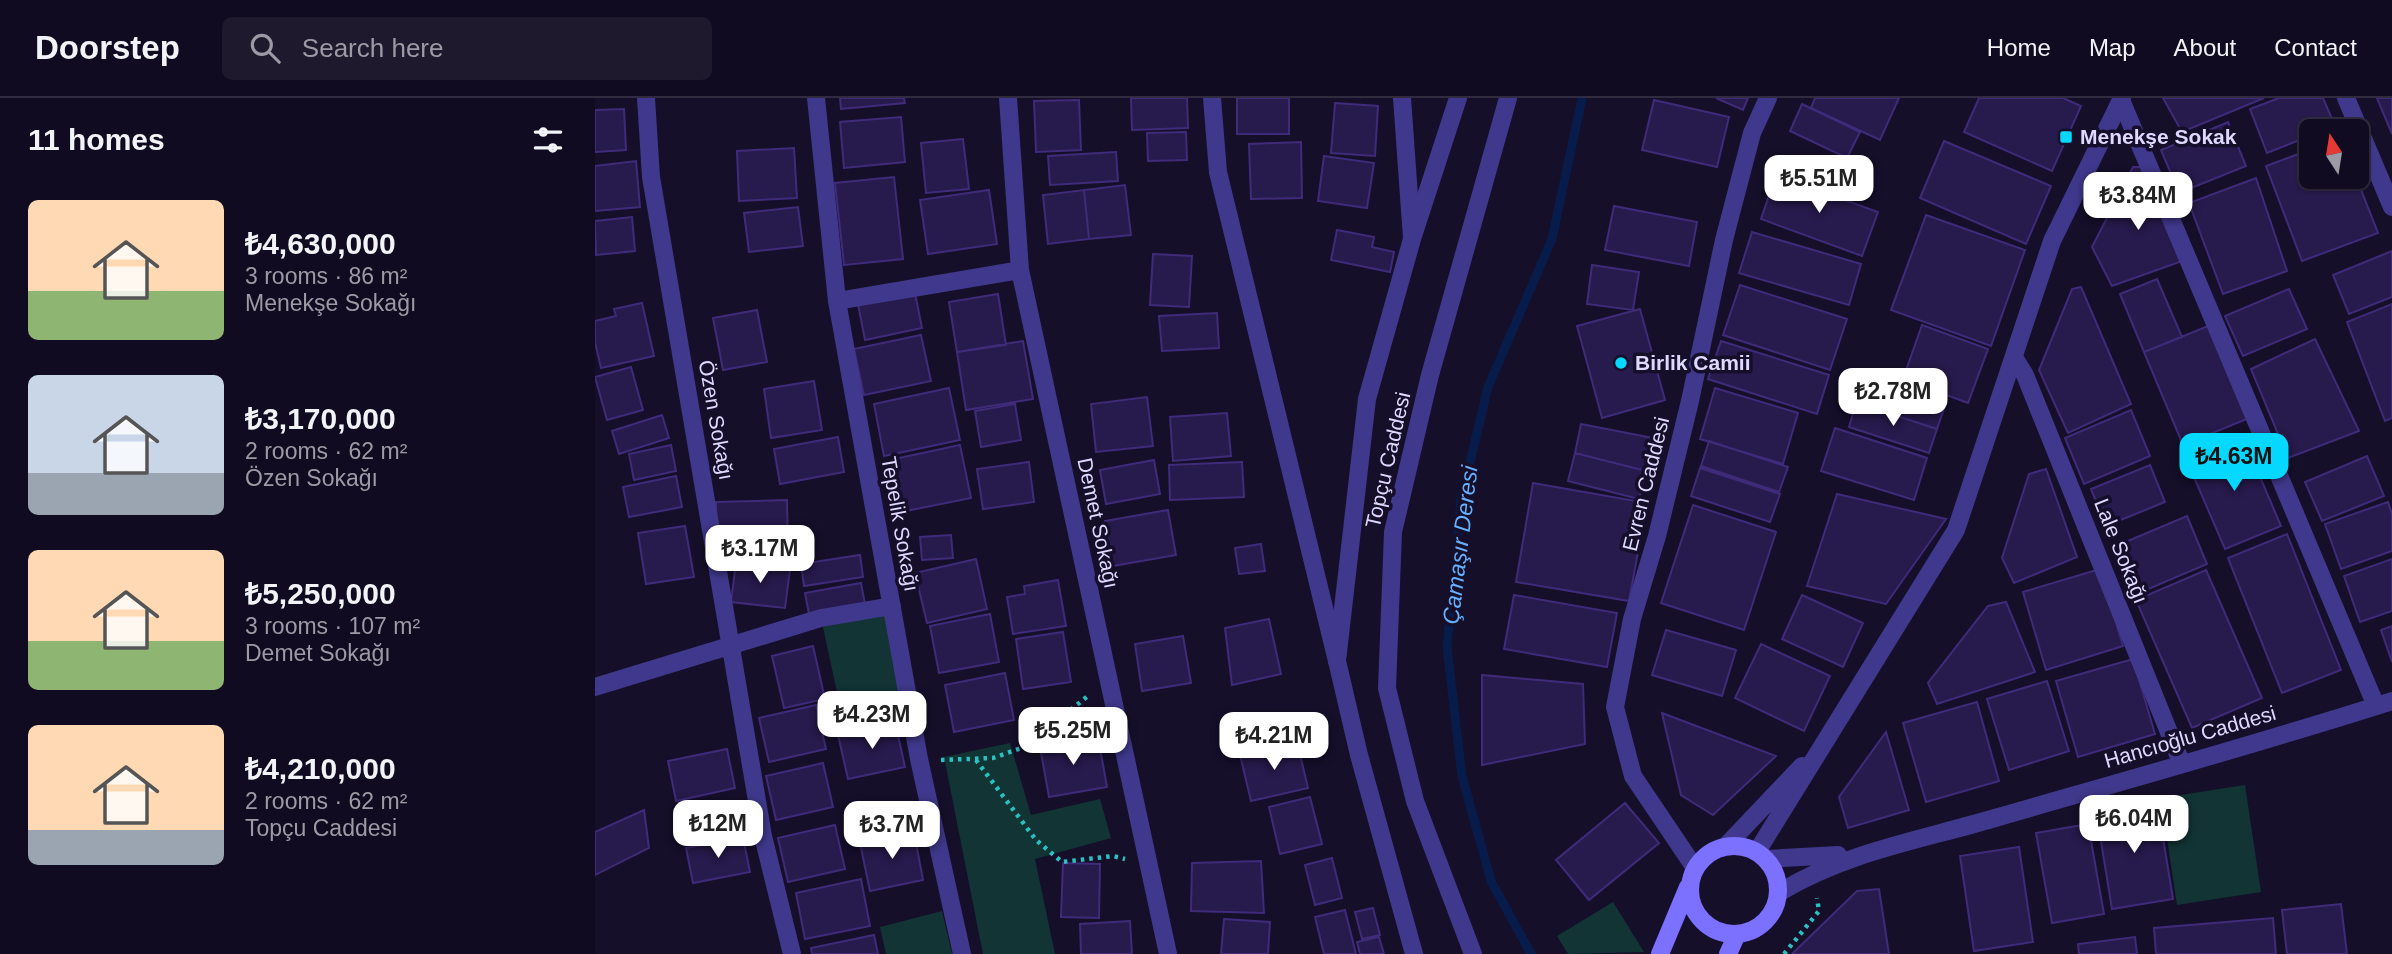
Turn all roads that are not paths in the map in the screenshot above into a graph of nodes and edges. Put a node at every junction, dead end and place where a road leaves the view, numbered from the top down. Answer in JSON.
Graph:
{"nodes":[{"id":1,"x":646,"y":98,"type":"edge"},
{"id":2,"x":816,"y":98,"type":"edge"},
{"id":3,"x":1008,"y":98,"type":"edge"},
{"id":4,"x":1212,"y":98,"type":"edge"},
{"id":5,"x":1402,"y":98,"type":"edge"},
{"id":6,"x":1458,"y":98,"type":"edge"},
{"id":7,"x":1508,"y":98,"type":"edge"},
{"id":8,"x":1768,"y":98,"type":"edge"},
{"id":9,"x":2346,"y":98,"type":"edge"},
{"id":10,"x":2122,"y":99,"type":"edge"},
{"id":11,"x":2392,"y":207,"type":"edge"},
{"id":12,"x":1412,"y":239,"type":"junction"},
{"id":13,"x":1020,"y":270,"type":"junction"},
{"id":14,"x":837,"y":301,"type":"junction"},
{"id":15,"x":2015,"y":359,"type":"junction"},
{"id":16,"x":892,"y":607,"type":"junction"},
{"id":17,"x":731,"y":643,"type":"junction"},
{"id":18,"x":1336,"y":661,"type":"junction"},
{"id":19,"x":595,"y":687,"type":"edge"},
{"id":20,"x":2384,"y":704,"type":"edge"},
{"id":21,"x":1824,"y":744,"type":"junction"},
{"id":22,"x":2181,"y":762,"type":"junction"},
{"id":23,"x":1726,"y":846,"type":"junction"},
{"id":24,"x":1880,"y":849,"type":"junction"},
{"id":25,"x":1762,"y":855,"type":"junction"},
{"id":26,"x":1693,"y":874,"type":"junction"},
{"id":27,"x":1780,"y":892,"type":"junction"},
{"id":28,"x":1737,"y":934,"type":"junction"},
{"id":29,"x":792,"y":954,"type":"edge"},
{"id":30,"x":962,"y":954,"type":"edge"},
{"id":31,"x":1168,"y":954,"type":"edge"},
{"id":32,"x":1414,"y":954,"type":"edge"},
{"id":33,"x":1473,"y":954,"type":"edge"},
{"id":34,"x":1660,"y":954,"type":"edge"},
{"id":35,"x":1728,"y":954,"type":"edge"}],
"edges":[{"from":1,"to":17,"type":"street","name":"Özen Sokağı"},
{"from":2,"to":14,"type":"street","name":"Tepelik Sokağı"},
{"from":3,"to":13,"type":"street","name":"Demet Sokağı"},
{"from":4,"to":18,"type":"street"},
{"from":5,"to":12,"type":"street"},
{"from":6,"to":12,"type":"street","name":"Topçu Caddesi"},
{"from":7,"to":33,"type":"street","name":"Topçu Caddesi"},
{"from":8,"to":26,"type":"street","name":"Evren Caddesi"},
{"from":9,"to":11,"type":"street"},
{"from":10,"to":15,"type":"street"},
{"from":10,"to":20,"type":"street"},
{"from":12,"to":18,"type":"street","name":"Topçu Caddesi"},
{"from":13,"to":14,"type":"street"},
{"from":13,"to":31,"type":"street","name":"Demet Sokağı"},
{"from":14,"to":16,"type":"street","name":"Tepelik Sokağı"},
{"from":15,"to":21,"type":"street"},
{"from":15,"to":22,"type":"street","name":"Lale Sokağı"},
{"from":16,"to":17,"type":"street"},
{"from":16,"to":30,"type":"street","name":"Tepelik Sokağı"},
{"from":17,"to":19,"type":"street"},
{"from":17,"to":29,"type":"street","name":"Özen Sokağı"},
{"from":18,"to":32,"type":"street","name":"Topçu Caddesi"},
{"from":20,"to":22,"type":"street","name":"Hancıoğlu Caddesi"},
{"from":21,"to":23,"type":"street"},
{"from":21,"to":25,"type":"street"},
{"from":22,"to":24,"type":"street","name":"Hancıoğlu Caddesi"},
{"from":23,"to":25,"type":"main road"},
{"from":23,"to":26,"type":"main road"},
{"from":24,"to":25,"type":"street","name":"Hancıoğlu Caddesi"},
{"from":24,"to":27,"type":"street","name":"Hancıoğlu Caddesi"},
{"from":25,"to":27,"type":"main road"},
{"from":26,"to":28,"type":"main road"},
{"from":26,"to":34,"type":"main road"},
{"from":27,"to":28,"type":"main road"},
{"from":28,"to":35,"type":"main road"}]}
